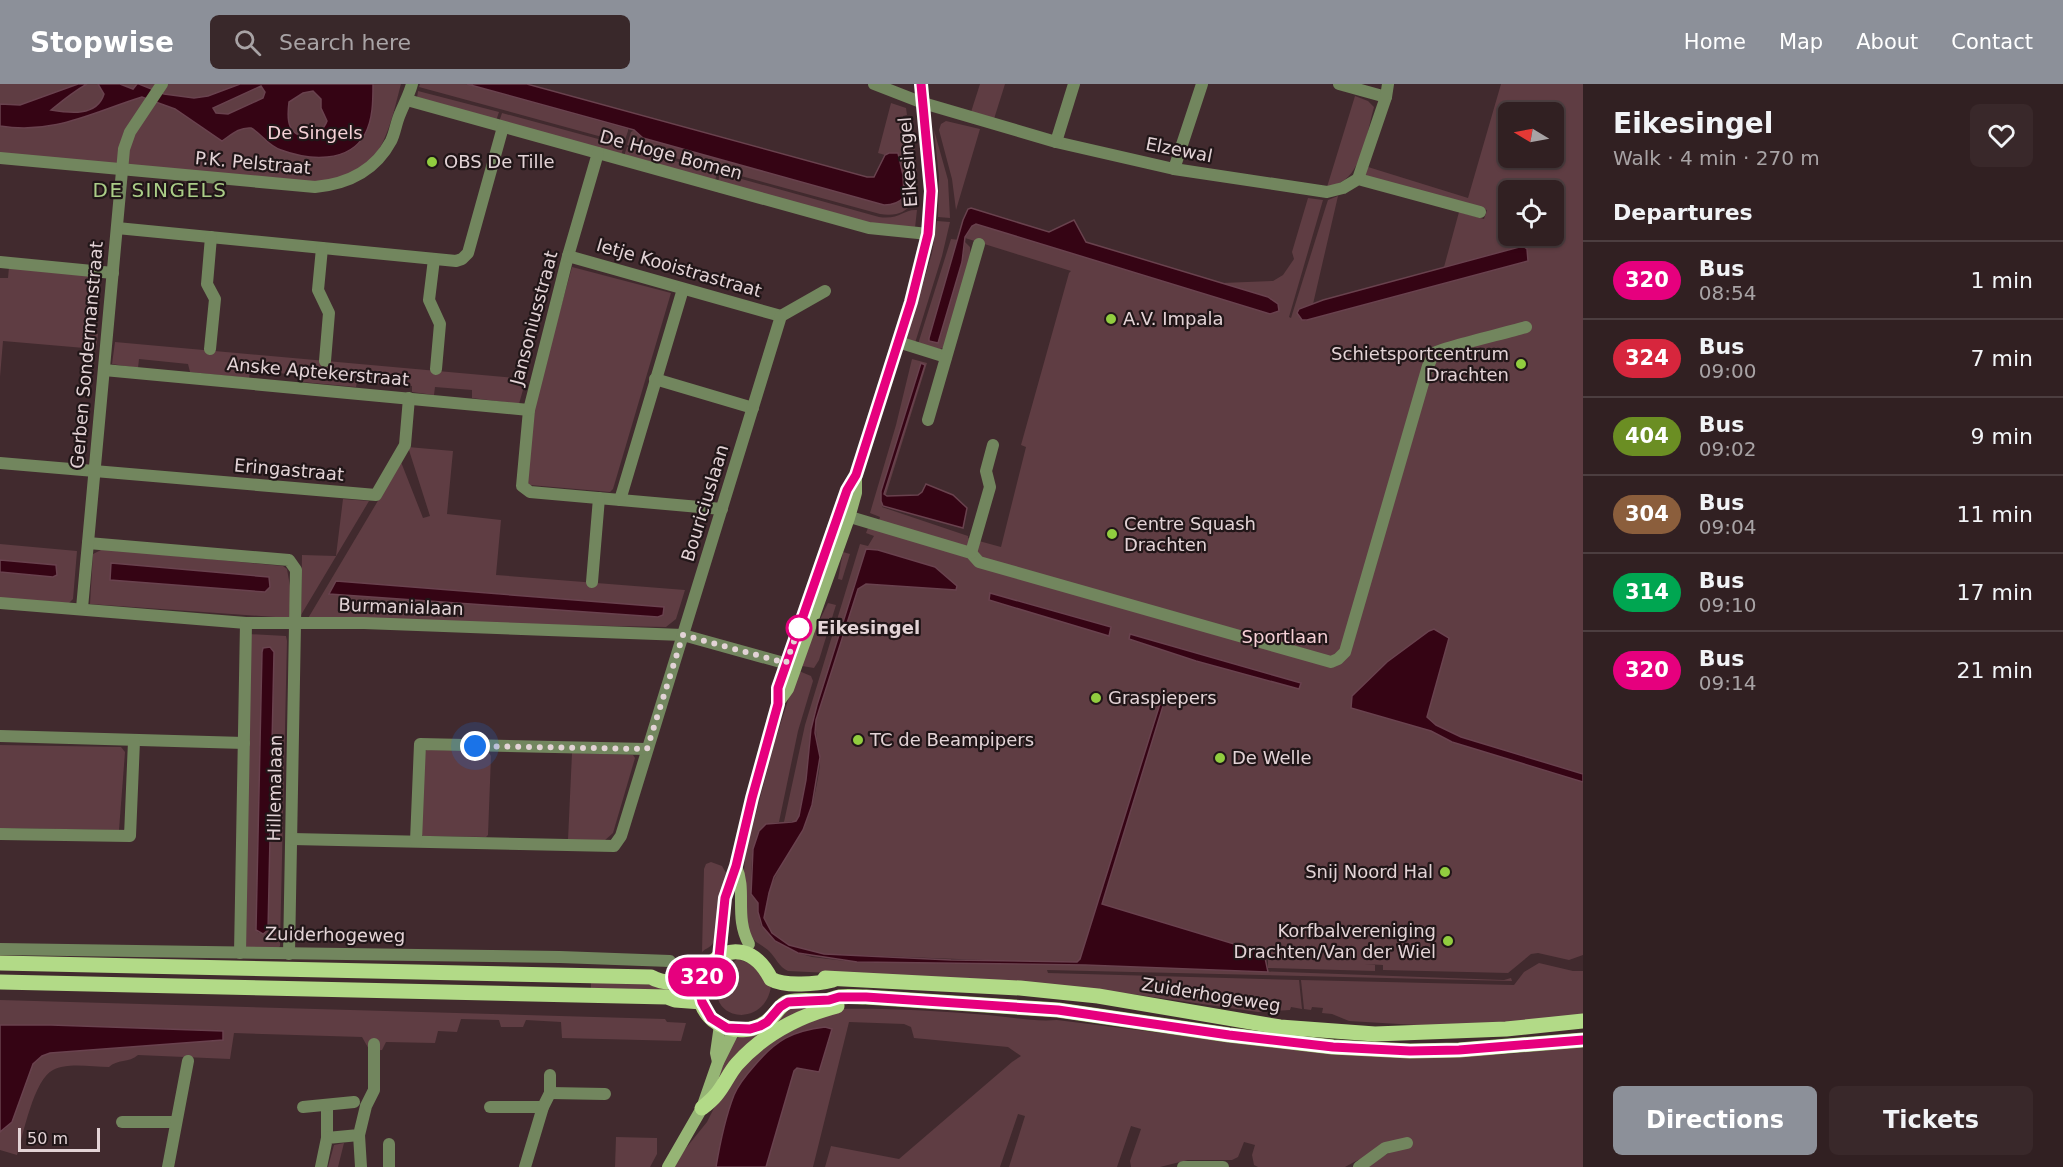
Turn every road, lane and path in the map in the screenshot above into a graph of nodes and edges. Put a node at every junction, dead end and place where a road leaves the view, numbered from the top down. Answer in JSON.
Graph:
{"nodes":[{"id":1,"x":412,"y":84,"type":"edge"},
{"id":2,"x":874,"y":84,"type":"edge"},
{"id":3,"x":921,"y":84,"type":"edge"},
{"id":4,"x":1074,"y":84,"type":"edge"},
{"id":5,"x":1202,"y":84,"type":"edge"},
{"id":6,"x":1339,"y":84,"type":"edge"},
{"id":7,"x":159,"y":87,"type":"edge"},
{"id":8,"x":1387,"y":90,"type":"edge"},
{"id":9,"x":407,"y":100,"type":"junction"},
{"id":10,"x":922,"y":103,"type":"junction"},
{"id":11,"x":503,"y":127,"type":"junction"},
{"id":12,"x":1056,"y":142,"type":"junction"},
{"id":13,"x":598,"y":153,"type":"junction"},
{"id":14,"x":0,"y":158,"type":"edge"},
{"id":15,"x":1174,"y":169,"type":"junction"},
{"id":16,"x":122,"y":170,"type":"junction"},
{"id":17,"x":1358,"y":179,"type":"junction"},
{"id":18,"x":1480,"y":212,"type":"dead end"},
{"id":19,"x":117,"y":228,"type":"junction"},
{"id":20,"x":928,"y":234,"type":"junction"},
{"id":21,"x":211,"y":237,"type":"junction"},
{"id":22,"x":979,"y":244,"type":"dead end"},
{"id":23,"x":322,"y":248,"type":"junction"},
{"id":24,"x":568,"y":256,"type":"junction"},
{"id":25,"x":434,"y":259,"type":"junction"},
{"id":26,"x":0,"y":262,"type":"edge"},
{"id":27,"x":113,"y":273,"type":"junction"},
{"id":28,"x":683,"y":289,"type":"junction"},
{"id":29,"x":825,"y":291,"type":"dead end"},
{"id":30,"x":781,"y":316,"type":"junction"},
{"id":31,"x":1526,"y":327,"type":"dead end"},
{"id":32,"x":898,"y":342,"type":"junction"},
{"id":33,"x":210,"y":350,"type":"dead end"},
{"id":34,"x":946,"y":357,"type":"junction"},
{"id":35,"x":325,"y":360,"type":"dead end"},
{"id":36,"x":436,"y":369,"type":"dead end"},
{"id":37,"x":104,"y":370,"type":"junction"},
{"id":38,"x":655,"y":379,"type":"junction"},
{"id":39,"x":409,"y":398,"type":"junction"},
{"id":40,"x":753,"y":408,"type":"junction"},
{"id":41,"x":529,"y":410,"type":"junction"},
{"id":42,"x":928,"y":420,"type":"dead end"},
{"id":43,"x":993,"y":445,"type":"dead end"},
{"id":44,"x":0,"y":463,"type":"edge"},
{"id":45,"x":95,"y":470,"type":"junction"},
{"id":46,"x":599,"y":498,"type":"junction"},
{"id":47,"x":620,"y":500,"type":"junction"},
{"id":48,"x":722,"y":509,"type":"junction"},
{"id":49,"x":844,"y":516,"type":"junction"},
{"id":50,"x":88,"y":543,"type":"junction"},
{"id":51,"x":971,"y":553,"type":"junction"},
{"id":52,"x":592,"y":582,"type":"dead end"},
{"id":53,"x":0,"y":603,"type":"edge"},
{"id":54,"x":82,"y":609,"type":"junction"},
{"id":55,"x":246,"y":623,"type":"junction"},
{"id":56,"x":296,"y":623,"type":"junction"},
{"id":57,"x":683,"y":635,"type":"junction"},
{"id":58,"x":791,"y":665,"type":"junction"},
{"id":59,"x":0,"y":736,"type":"edge"},
{"id":60,"x":134,"y":741,"type":"junction"},
{"id":61,"x":244,"y":743,"type":"junction"},
{"id":62,"x":647,"y":749,"type":"junction"},
{"id":63,"x":0,"y":834,"type":"edge"},
{"id":64,"x":292,"y":839,"type":"junction"},
{"id":65,"x":416,"y":841,"type":"junction"},
{"id":66,"x":736,"y":866,"type":"junction"},
{"id":67,"x":748,"y":944,"type":"junction"},
{"id":68,"x":0,"y":949,"type":"edge"},
{"id":69,"x":725,"y":950,"type":"junction"},
{"id":70,"x":240,"y":953,"type":"junction"},
{"id":71,"x":289,"y":954,"type":"junction"},
{"id":72,"x":670,"y":961,"type":"dead end"},
{"id":73,"x":0,"y":963,"type":"edge"},
{"id":74,"x":0,"y":982,"type":"edge"},
{"id":75,"x":702,"y":988,"type":"junction"},
{"id":76,"x":778,"y":991,"type":"junction"},
{"id":77,"x":866,"y":997,"type":"junction"},
{"id":78,"x":1583,"y":1021,"type":"edge"},
{"id":79,"x":731,"y":1025,"type":"junction"},
{"id":80,"x":1583,"y":1040,"type":"edge"},
{"id":81,"x":375,"y":1044,"type":"dead end"},
{"id":82,"x":188,"y":1061,"type":"dead end"},
{"id":83,"x":550,"y":1075,"type":"dead end"},
{"id":84,"x":550,"y":1093,"type":"junction"},
{"id":85,"x":605,"y":1094,"type":"dead end"},
{"id":86,"x":354,"y":1102,"type":"dead end"},
{"id":87,"x":327,"y":1106,"type":"junction"},
{"id":88,"x":303,"y":1107,"type":"dead end"},
{"id":89,"x":490,"y":1107,"type":"dead end"},
{"id":90,"x":543,"y":1107,"type":"junction"},
{"id":91,"x":702,"y":1108,"type":"junction"},
{"id":92,"x":122,"y":1122,"type":"dead end"},
{"id":93,"x":176,"y":1122,"type":"junction"},
{"id":94,"x":359,"y":1135,"type":"junction"},
{"id":95,"x":327,"y":1138,"type":"junction"},
{"id":96,"x":1407,"y":1143,"type":"dead end"},
{"id":97,"x":389,"y":1144,"type":"dead end"},
{"id":98,"x":168,"y":1167,"type":"edge"},
{"id":99,"x":321,"y":1167,"type":"edge"},
{"id":100,"x":361,"y":1167,"type":"edge"},
{"id":101,"x":389,"y":1167,"type":"edge"},
{"id":102,"x":525,"y":1167,"type":"edge"},
{"id":103,"x":668,"y":1167,"type":"edge"},
{"id":104,"x":1183,"y":1167,"type":"edge"},
{"id":105,"x":1223,"y":1167,"type":"edge"},
{"id":106,"x":1359,"y":1167,"type":"edge"}],
"edges":[{"from":1,"to":9,"type":"street","name":"P.K. Pelstraat"},
{"from":2,"to":10,"type":"street","name":"Elzewal"},
{"from":3,"to":10,"type":"street","name":"Eikesingel"},
{"from":4,"to":12,"type":"street"},
{"from":5,"to":15,"type":"street"},
{"from":6,"to":8,"type":"street"},
{"from":7,"to":16,"type":"street","name":"Gerben Sondermanstraat"},
{"from":8,"to":17,"type":"street"},
{"from":9,"to":11,"type":"street","name":"De Hoge Bomen"},
{"from":9,"to":16,"type":"street","name":"P.K. Pelstraat"},
{"from":10,"to":12,"type":"street","name":"Elzewal"},
{"from":10,"to":20,"type":"street","name":"Eikesingel"},
{"from":11,"to":13,"type":"street","name":"De Hoge Bomen"},
{"from":11,"to":25,"type":"street"},
{"from":12,"to":15,"type":"street","name":"Elzewal"},
{"from":13,"to":20,"type":"street","name":"De Hoge Bomen"},
{"from":13,"to":24,"type":"street","name":"Jansoniusstraat"},
{"from":14,"to":16,"type":"street","name":"P.K. Pelstraat"},
{"from":15,"to":17,"type":"street","name":"Elzewal"},
{"from":16,"to":19,"type":"street","name":"Gerben Sondermanstraat"},
{"from":17,"to":18,"type":"street"},
{"from":19,"to":21,"type":"street"},
{"from":19,"to":27,"type":"street","name":"Gerben Sondermanstraat"},
{"from":20,"to":32,"type":"street","name":"Eikesingel"},
{"from":21,"to":23,"type":"street"},
{"from":21,"to":33,"type":"street"},
{"from":22,"to":34,"type":"street"},
{"from":23,"to":25,"type":"street"},
{"from":23,"to":35,"type":"street"},
{"from":24,"to":28,"type":"street","name":"Ietje Kooistrastraat"},
{"from":24,"to":41,"type":"street","name":"Jansoniusstraat"},
{"from":25,"to":36,"type":"street"},
{"from":26,"to":27,"type":"street"},
{"from":27,"to":37,"type":"street","name":"Gerben Sondermanstraat"},
{"from":28,"to":30,"type":"street","name":"Ietje Kooistrastraat"},
{"from":28,"to":38,"type":"street"},
{"from":29,"to":30,"type":"street"},
{"from":30,"to":40,"type":"street","name":"Bouriciuslaan"},
{"from":31,"to":51,"type":"street"},
{"from":32,"to":34,"type":"street"},
{"from":32,"to":49,"type":"street","name":"Eikesingel"},
{"from":34,"to":42,"type":"street"},
{"from":37,"to":39,"type":"street","name":"Anske Aptekerstraat"},
{"from":37,"to":45,"type":"street","name":"Gerben Sondermanstraat"},
{"from":38,"to":40,"type":"street"},
{"from":38,"to":47,"type":"street"},
{"from":39,"to":41,"type":"street","name":"Anske Aptekerstraat"},
{"from":39,"to":45,"type":"street","name":"Eringastraat"},
{"from":40,"to":48,"type":"street","name":"Bouriciuslaan"},
{"from":41,"to":46,"type":"street","name":"Jansoniusstraat"},
{"from":43,"to":51,"type":"street"},
{"from":44,"to":45,"type":"street"},
{"from":45,"to":50,"type":"street","name":"Gerben Sondermanstraat"},
{"from":46,"to":47,"type":"street"},
{"from":46,"to":52,"type":"street"},
{"from":47,"to":48,"type":"street"},
{"from":48,"to":57,"type":"street","name":"Bouriciuslaan"},
{"from":49,"to":51,"type":"street"},
{"from":49,"to":58,"type":"street","name":"Eikesingel"},
{"from":50,"to":54,"type":"street","name":"Gerben Sondermanstraat"},
{"from":50,"to":56,"type":"street"},
{"from":53,"to":54,"type":"street","name":"Burmanialaan"},
{"from":54,"to":55,"type":"street","name":"Burmanialaan"},
{"from":55,"to":56,"type":"street","name":"Burmanialaan"},
{"from":55,"to":61,"type":"street","name":"Hillemalaan"},
{"from":56,"to":57,"type":"street","name":"Burmanialaan"},
{"from":56,"to":64,"type":"street","name":"Hillemalaan"},
{"from":57,"to":58,"type":"street","name":"Burmanialaan"},
{"from":57,"to":62,"type":"street","name":"Bouriciuslaan"},
{"from":58,"to":66,"type":"street","name":"Eikesingel"},
{"from":59,"to":60,"type":"street"},
{"from":60,"to":61,"type":"street"},
{"from":60,"to":63,"type":"street"},
{"from":61,"to":70,"type":"street","name":"Hillemalaan"},
{"from":62,"to":65,"type":"street","name":"Bouriciuslaan"},
{"from":62,"to":65,"type":"street"},
{"from":64,"to":65,"type":"street","name":"Bouriciuslaan"},
{"from":64,"to":71,"type":"street","name":"Hillemalaan"},
{"from":66,"to":67,"type":"street","name":"Eikesingel"},
{"from":66,"to":69,"type":"street","name":"Eikesingel"},
{"from":67,"to":69,"type":"main road"},
{"from":67,"to":76,"type":"main road"},
{"from":68,"to":70,"type":"street","name":"Zuiderhogeweg"},
{"from":69,"to":75,"type":"main road"},
{"from":69,"to":76,"type":"main road"},
{"from":70,"to":71,"type":"street","name":"Zuiderhogeweg"},
{"from":71,"to":72,"type":"street","name":"Zuiderhogeweg"},
{"from":73,"to":75,"type":"main road","name":"Zuiderhogeweg"},
{"from":74,"to":75,"type":"main road"},
{"from":75,"to":79,"type":"main road"},
{"from":76,"to":77,"type":"main road","name":"Zuiderhogeweg"},
{"from":76,"to":78,"type":"main road","name":"Zuiderhogeweg"},
{"from":76,"to":79,"type":"main road"},
{"from":77,"to":80,"type":"main road","name":"Zuiderhogeweg"},
{"from":77,"to":91,"type":"main road"},
{"from":79,"to":91,"type":"street"},
{"from":81,"to":94,"type":"street"},
{"from":82,"to":93,"type":"street"},
{"from":83,"to":84,"type":"street"},
{"from":84,"to":85,"type":"street"},
{"from":84,"to":90,"type":"street"},
{"from":86,"to":87,"type":"street"},
{"from":87,"to":88,"type":"street"},
{"from":87,"to":95,"type":"street"},
{"from":89,"to":90,"type":"street"},
{"from":90,"to":102,"type":"street"},
{"from":91,"to":103,"type":"street"},
{"from":92,"to":93,"type":"street"},
{"from":93,"to":98,"type":"street"},
{"from":94,"to":95,"type":"street"},
{"from":94,"to":100,"type":"street"},
{"from":95,"to":99,"type":"street"},
{"from":96,"to":106,"type":"street"},
{"from":97,"to":101,"type":"street"},
{"from":104,"to":105,"type":"street"}]}
